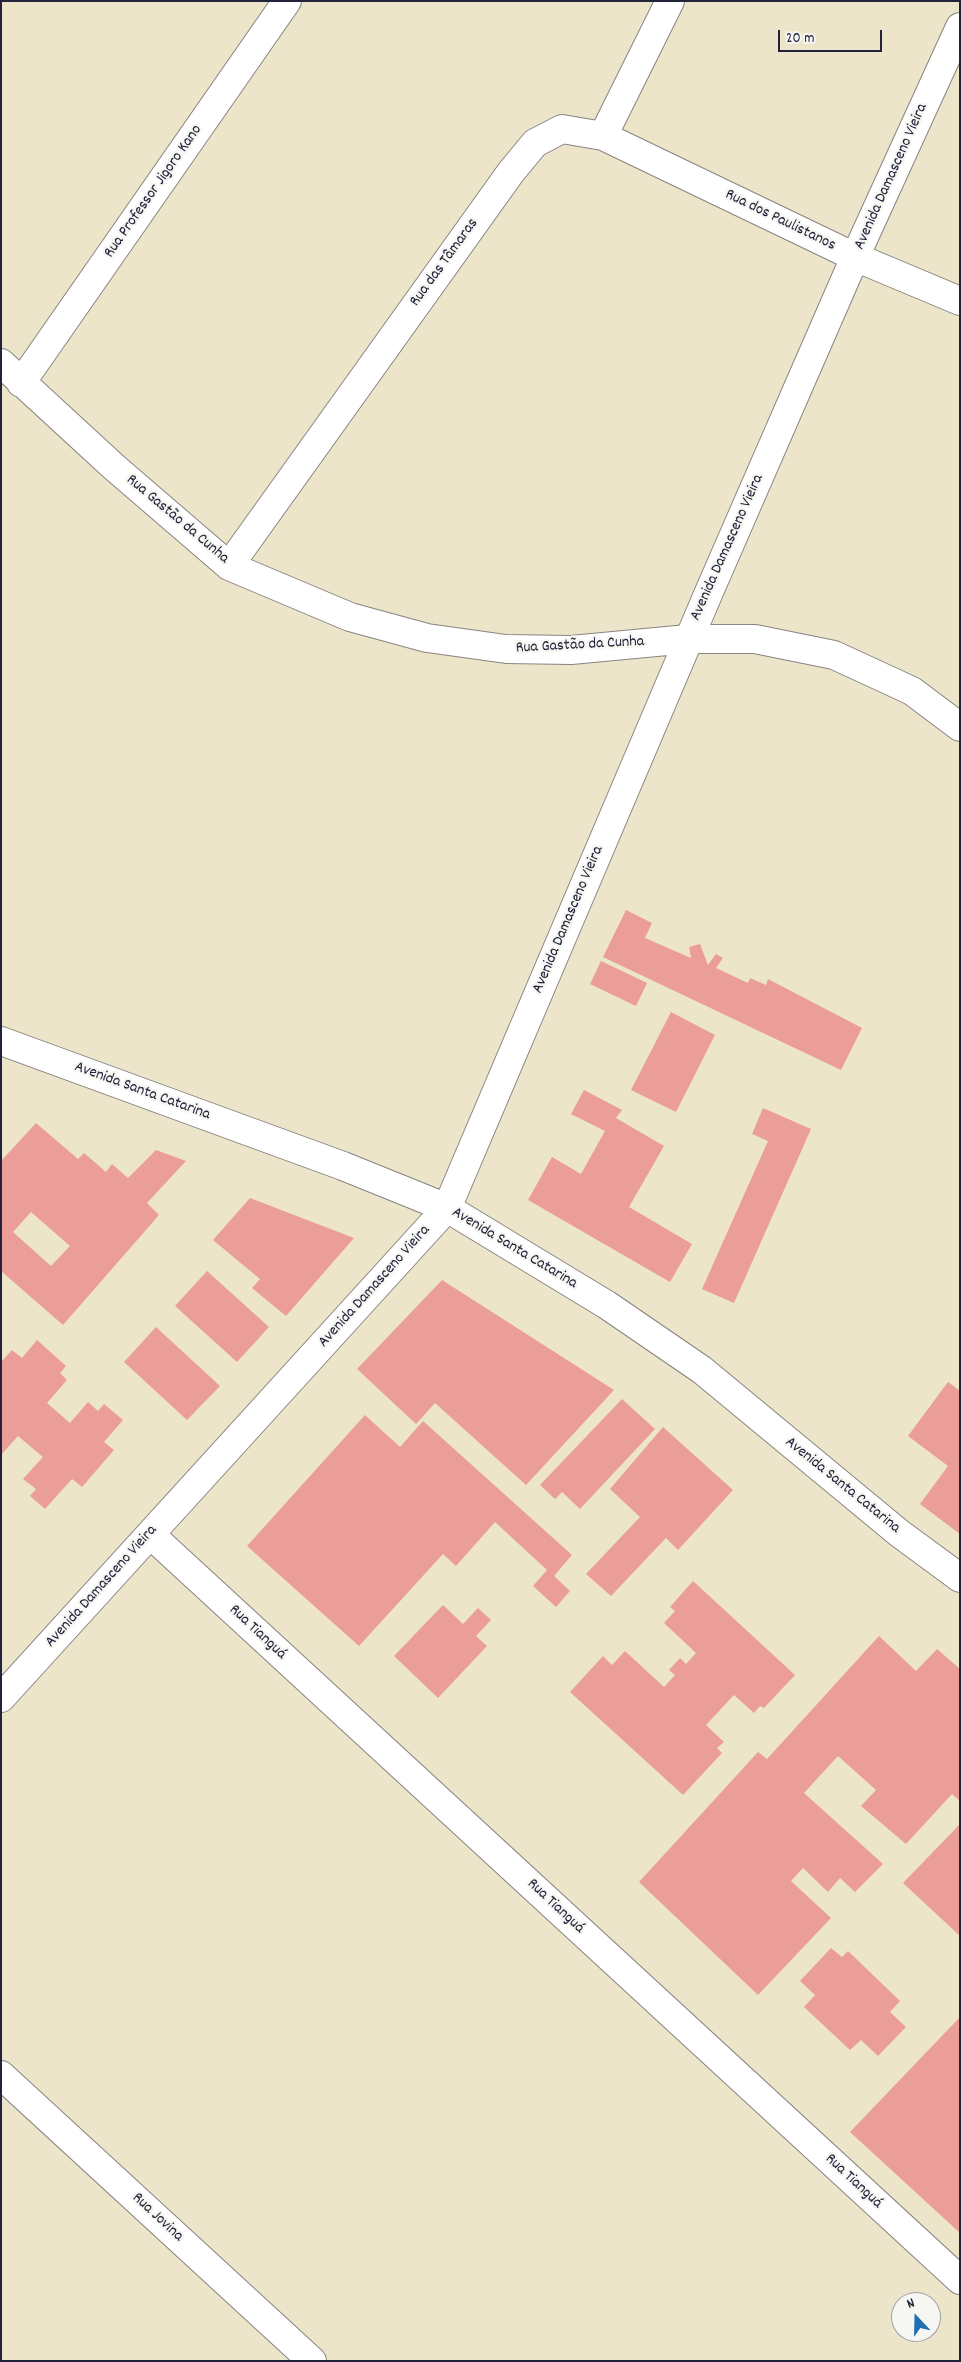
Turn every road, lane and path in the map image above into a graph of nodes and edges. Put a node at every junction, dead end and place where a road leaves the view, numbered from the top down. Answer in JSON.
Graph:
{"nodes":[{"id":1,"x":287,"y":1,"type":"edge"},
{"id":2,"x":670,"y":1,"type":"edge"},
{"id":3,"x":960,"y":27,"type":"edge"},
{"id":4,"x":603,"y":136,"type":"junction"},
{"id":5,"x":855,"y":258,"type":"junction"},
{"id":6,"x":960,"y":300,"type":"edge"},
{"id":7,"x":1,"y":363,"type":"edge"},
{"id":8,"x":21,"y":383,"type":"junction"},
{"id":9,"x":229,"y":566,"type":"junction"},
{"id":10,"x":688,"y":640,"type":"junction"},
{"id":11,"x":960,"y":727,"type":"edge"},
{"id":12,"x":1,"y":1041,"type":"edge"},
{"id":13,"x":447,"y":1208,"type":"junction"},
{"id":14,"x":151,"y":1535,"type":"junction"},
{"id":15,"x":960,"y":1578,"type":"edge"},
{"id":16,"x":1,"y":1698,"type":"edge"},
{"id":17,"x":1,"y":2075,"type":"edge"},
{"id":18,"x":960,"y":2280,"type":"edge"},
{"id":19,"x":312,"y":2361,"type":"edge"}],
"edges":[{"from":1,"to":8,"type":"street","name":"Rua Professor Jigoro Kano"},
{"from":2,"to":4,"type":"street"},
{"from":3,"to":5,"type":"street","name":"Avenida Damasceno Vieira"},
{"from":4,"to":5,"type":"street","name":"Rua dos Paulistanos"},
{"from":4,"to":9,"type":"street","name":"Rua das Tâmaras"},
{"from":5,"to":6,"type":"street","name":"Rua dos Paulistanos"},
{"from":5,"to":10,"type":"street","name":"Avenida Damasceno Vieira"},
{"from":7,"to":8,"type":"street","name":"Rua Gastão da Cunha"},
{"from":8,"to":9,"type":"street","name":"Rua Gastão da Cunha"},
{"from":9,"to":10,"type":"street","name":"Rua Gastão da Cunha"},
{"from":10,"to":11,"type":"street","name":"Rua Gastão da Cunha"},
{"from":10,"to":13,"type":"street","name":"Avenida Damasceno Vieira"},
{"from":12,"to":13,"type":"street","name":"Avenida Santa Catarina"},
{"from":13,"to":14,"type":"street","name":"Avenida Damasceno Vieira"},
{"from":13,"to":15,"type":"street","name":"Avenida Santa Catarina"},
{"from":14,"to":16,"type":"street","name":"Avenida Damasceno Vieira"},
{"from":14,"to":18,"type":"street","name":"Rua Tianguá"},
{"from":17,"to":19,"type":"street","name":"Rua Jovina"}]}
